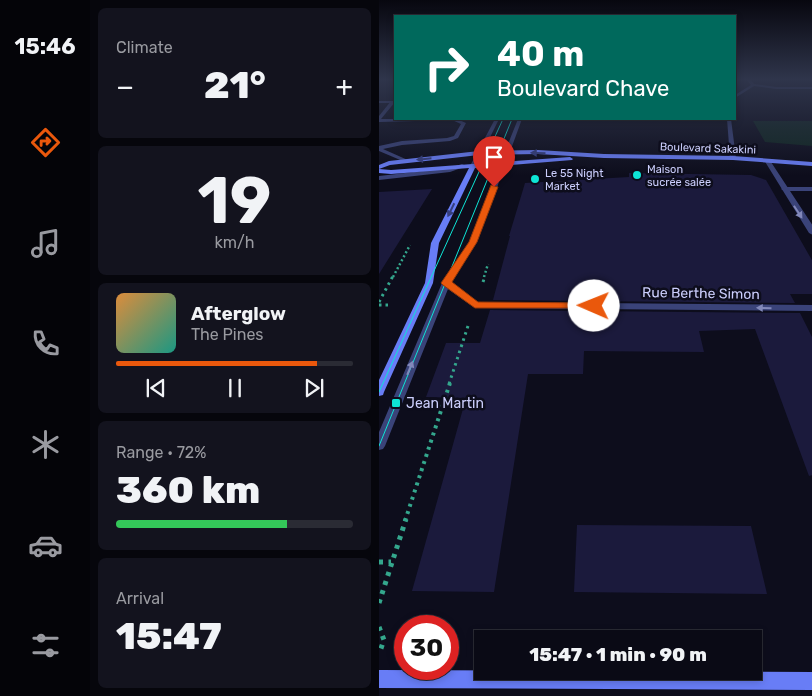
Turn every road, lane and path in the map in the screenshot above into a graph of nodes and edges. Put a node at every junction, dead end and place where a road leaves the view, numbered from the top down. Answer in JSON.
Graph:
{"nodes":[{"id":1,"x":379,"y":120,"type":"edge"},
{"id":2,"x":394,"y":120,"type":"edge"},
{"id":3,"x":456,"y":120,"type":"edge"},
{"id":4,"x":496,"y":120,"type":"edge"},
{"id":5,"x":520,"y":120,"type":"edge"},
{"id":6,"x":729,"y":120,"type":"edge"},
{"id":7,"x":379,"y":149,"type":"edge"},
{"id":8,"x":479,"y":153,"type":"junction"},
{"id":9,"x":507,"y":153,"type":"junction"},
{"id":10,"x":604,"y":156,"type":"junction"},
{"id":11,"x":733,"y":158,"type":"junction"},
{"id":12,"x":767,"y":160,"type":"junction"},
{"id":13,"x":407,"y":161,"type":"junction"},
{"id":14,"x":503,"y":164,"type":"junction"},
{"id":15,"x":812,"y":164,"type":"edge"},
{"id":16,"x":462,"y":166,"type":"junction"},
{"id":17,"x":473,"y":166,"type":"junction"},
{"id":18,"x":379,"y":167,"type":"edge"},
{"id":19,"x":379,"y":171,"type":"edge"},
{"id":20,"x":379,"y":178,"type":"edge"},
{"id":21,"x":812,"y":189,"type":"edge"},
{"id":22,"x":784,"y":190,"type":"junction"},
{"id":23,"x":812,"y":233,"type":"edge"},
{"id":24,"x":446,"y":283,"type":"junction"},
{"id":25,"x":812,"y":308,"type":"edge"},
{"id":26,"x":468,"y":325,"type":"dead end"},
{"id":27,"x":379,"y":392,"type":"edge"},
{"id":28,"x":379,"y":446,"type":"edge"},
{"id":29,"x":379,"y":562,"type":"edge"},
{"id":30,"x":391,"y":562,"type":"junction"},
{"id":31,"x":379,"y":603,"type":"edge"},
{"id":32,"x":379,"y":627,"type":"edge"},
{"id":33,"x":379,"y":654,"type":"edge"},
{"id":34,"x":379,"y":679,"type":"edge"},
{"id":35,"x":812,"y":681,"type":"edge"}],
"edges":[{"from":1,"to":2,"type":"street"},
{"from":3,"to":7,"type":"street"},
{"from":4,"to":8,"type":"street"},
{"from":5,"to":9,"type":"street"},
{"from":6,"to":11,"type":"street"},
{"from":7,"to":13,"type":"street"},
{"from":8,"to":9,"type":"main road","name":"Boulevard Sakakini"},
{"from":8,"to":13,"type":"main road","name":"Boulevard Sakakini","one_way":true},
{"from":8,"to":17,"type":"street"},
{"from":10,"to":9,"type":"main road","name":"Boulevard Sakakini","one_way":true},
{"from":9,"to":14,"type":"street"},
{"from":10,"to":11,"type":"main road","name":"Boulevard Sakakini"},
{"from":10,"to":14,"type":"main road","name":"Boulevard Sakakini"},
{"from":11,"to":12,"type":"main road","name":"Boulevard Sakakini"},
{"from":12,"to":15,"type":"main road","name":"Boulevard Sakakini"},
{"from":12,"to":22,"type":"street"},
{"from":13,"to":18,"type":"main road","name":"Boulevard Sakakini"},
{"from":14,"to":17,"type":"main road","name":"Boulevard Sakakini"},
{"from":14,"to":24,"type":"street"},
{"from":16,"to":17,"type":"main road","name":"Boulevard Sakakini"},
{"from":16,"to":19,"type":"main road","name":"Boulevard Sakakini"},
{"from":16,"to":20,"type":"street"},
{"from":17,"to":27,"type":"main road","one_way":true},
{"from":21,"to":22,"type":"street"},
{"from":22,"to":23,"type":"street","one_way":true},
{"from":25,"to":24,"type":"street","name":"Rue Berthe Simon","one_way":true},
{"from":28,"to":24,"type":"street","one_way":true},
{"from":26,"to":30,"type":"path"},
{"from":29,"to":30,"type":"path"},
{"from":30,"to":31,"type":"path"},
{"from":32,"to":33,"type":"path"},
{"from":34,"to":35,"type":"main road"}]}
